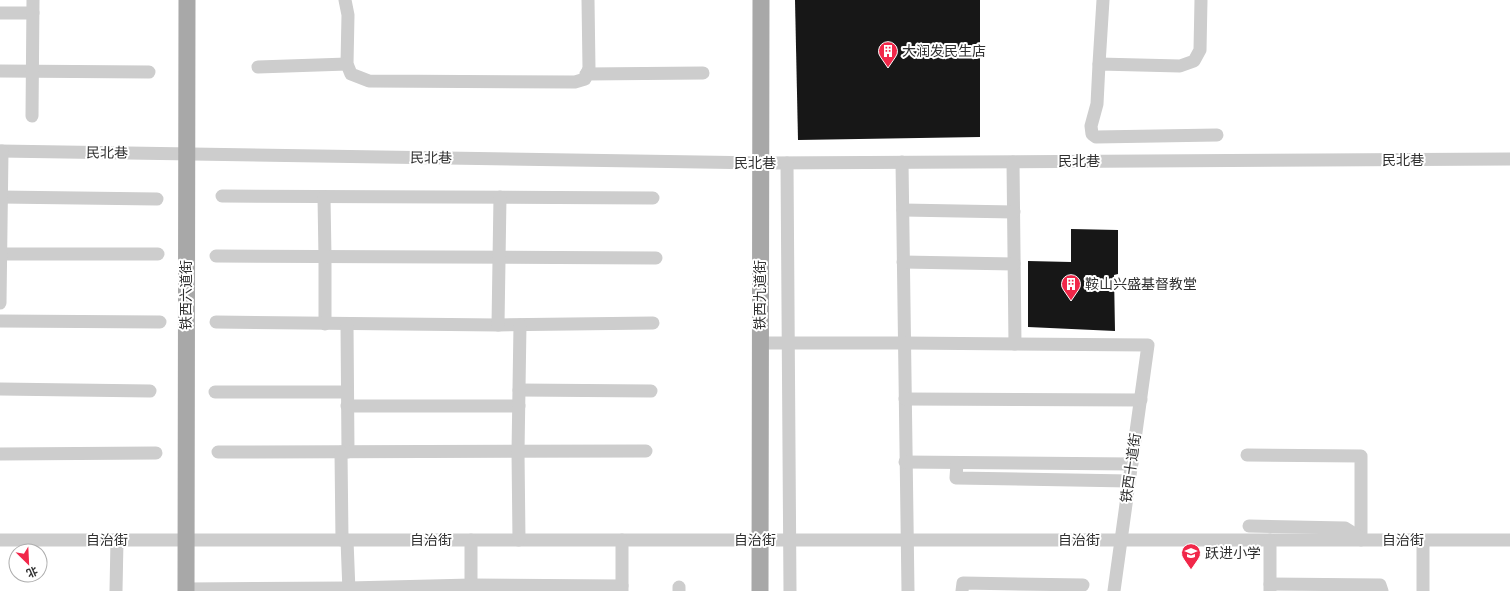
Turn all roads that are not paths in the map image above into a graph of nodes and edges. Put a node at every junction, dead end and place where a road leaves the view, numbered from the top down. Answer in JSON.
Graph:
{"nodes":[{"id":1,"x":33,"y":0,"type":"edge"},
{"id":2,"x":187,"y":0,"type":"edge"},
{"id":3,"x":345,"y":0,"type":"edge"},
{"id":4,"x":588,"y":0,"type":"edge"},
{"id":5,"x":761,"y":0,"type":"edge"},
{"id":6,"x":1103,"y":0,"type":"edge"},
{"id":7,"x":1201,"y":0,"type":"edge"},
{"id":8,"x":0,"y":13,"type":"edge"},
{"id":9,"x":32,"y":13,"type":"junction"},
{"id":10,"x":347,"y":64,"type":"junction"},
{"id":11,"x":1099,"y":64,"type":"junction"},
{"id":12,"x":258,"y":67,"type":"dead end"},
{"id":13,"x":0,"y":70,"type":"edge"},
{"id":14,"x":32,"y":70,"type":"junction"},
{"id":15,"x":149,"y":72,"type":"dead end"},
{"id":16,"x":703,"y":73,"type":"dead end"},
{"id":17,"x":586,"y":74,"type":"junction"},
{"id":18,"x":32,"y":116,"type":"dead end"},
{"id":19,"x":1217,"y":135,"type":"dead end"},
{"id":20,"x":1,"y":151,"type":"edge"},
{"id":21,"x":186,"y":155,"type":"junction"},
{"id":22,"x":1510,"y":159,"type":"edge"},
{"id":23,"x":902,"y":162,"type":"junction"},
{"id":24,"x":1013,"y":162,"type":"junction"},
{"id":25,"x":761,"y":163,"type":"junction"},
{"id":26,"x":787,"y":163,"type":"junction"},
{"id":27,"x":222,"y":196,"type":"dead end"},
{"id":28,"x":324,"y":197,"type":"junction"},
{"id":29,"x":500,"y":197,"type":"junction"},
{"id":30,"x":1,"y":198,"type":"edge"},
{"id":31,"x":653,"y":198,"type":"dead end"},
{"id":32,"x":157,"y":199,"type":"dead end"},
{"id":33,"x":903,"y":210,"type":"junction"},
{"id":34,"x":1014,"y":212,"type":"junction"},
{"id":35,"x":1,"y":254,"type":"edge"},
{"id":36,"x":158,"y":254,"type":"dead end"},
{"id":37,"x":216,"y":256,"type":"dead end"},
{"id":38,"x":325,"y":256,"type":"junction"},
{"id":39,"x":499,"y":257,"type":"junction"},
{"id":40,"x":656,"y":258,"type":"dead end"},
{"id":41,"x":903,"y":262,"type":"junction"},
{"id":42,"x":1014,"y":264,"type":"junction"},
{"id":43,"x":0,"y":303,"type":"edge"},
{"id":44,"x":0,"y":321,"type":"edge"},
{"id":45,"x":160,"y":322,"type":"dead end"},
{"id":46,"x":216,"y":322,"type":"dead end"},
{"id":47,"x":653,"y":323,"type":"dead end"},
{"id":48,"x":325,"y":324,"type":"junction"},
{"id":49,"x":347,"y":324,"type":"junction"},
{"id":50,"x":498,"y":325,"type":"junction"},
{"id":51,"x":520,"y":325,"type":"junction"},
{"id":52,"x":760,"y":343,"type":"junction"},
{"id":53,"x":787,"y":343,"type":"junction"},
{"id":54,"x":904,"y":343,"type":"junction"},
{"id":55,"x":1015,"y":344,"type":"junction"},
{"id":56,"x":0,"y":389,"type":"edge"},
{"id":57,"x":519,"y":390,"type":"junction"},
{"id":58,"x":150,"y":391,"type":"dead end"},
{"id":59,"x":215,"y":392,"type":"dead end"},
{"id":60,"x":347,"y":392,"type":"junction"},
{"id":61,"x":651,"y":392,"type":"dead end"},
{"id":62,"x":905,"y":399,"type":"junction"},
{"id":63,"x":1141,"y":400,"type":"junction"},
{"id":64,"x":347,"y":406,"type":"junction"},
{"id":65,"x":519,"y":406,"type":"junction"},
{"id":66,"x":646,"y":451,"type":"dead end"},
{"id":67,"x":218,"y":452,"type":"dead end"},
{"id":68,"x":344,"y":452,"type":"junction"},
{"id":69,"x":518,"y":452,"type":"junction"},
{"id":70,"x":156,"y":453,"type":"dead end"},
{"id":71,"x":0,"y":454,"type":"edge"},
{"id":72,"x":1247,"y":455,"type":"dead end"},
{"id":73,"x":906,"y":462,"type":"junction"},
{"id":74,"x":957,"y":463,"type":"junction"},
{"id":75,"x":1132,"y":464,"type":"junction"},
{"id":76,"x":1130,"y":481,"type":"junction"},
{"id":77,"x":1249,"y":526,"type":"dead end"},
{"id":78,"x":1361,"y":539,"type":"junction"},
{"id":79,"x":0,"y":540,"type":"edge"},
{"id":80,"x":117,"y":540,"type":"junction"},
{"id":81,"x":186,"y":540,"type":"junction"},
{"id":82,"x":345,"y":540,"type":"junction"},
{"id":83,"x":471,"y":540,"type":"junction"},
{"id":84,"x":519,"y":540,"type":"junction"},
{"id":85,"x":622,"y":540,"type":"junction"},
{"id":86,"x":760,"y":540,"type":"junction"},
{"id":87,"x":790,"y":540,"type":"junction"},
{"id":88,"x":906,"y":540,"type":"junction"},
{"id":89,"x":1122,"y":540,"type":"junction"},
{"id":90,"x":1270,"y":540,"type":"junction"},
{"id":91,"x":1422,"y":540,"type":"junction"},
{"id":92,"x":1510,"y":540,"type":"edge"},
{"id":93,"x":1083,"y":585,"type":"dead end"},
{"id":94,"x":472,"y":588,"type":"edge"},
{"id":95,"x":1270,"y":588,"type":"edge"},
{"id":96,"x":349,"y":589,"type":"edge"},
{"id":97,"x":622,"y":589,"type":"edge"},
{"id":98,"x":186,"y":590,"type":"edge"},
{"id":99,"x":116,"y":591,"type":"edge"},
{"id":100,"x":760,"y":591,"type":"edge"},
{"id":101,"x":790,"y":591,"type":"edge"},
{"id":102,"x":908,"y":591,"type":"edge"},
{"id":103,"x":962,"y":591,"type":"edge"},
{"id":104,"x":1114,"y":591,"type":"edge"},
{"id":105,"x":1382,"y":591,"type":"edge"},
{"id":106,"x":1423,"y":591,"type":"edge"}],
"edges":[{"from":1,"to":9,"type":"street"},
{"from":2,"to":21,"type":"main road","name":"铁西六道街"},
{"from":3,"to":10,"type":"street"},
{"from":4,"to":17,"type":"street"},
{"from":5,"to":25,"type":"main road","name":"铁西九道街"},
{"from":6,"to":11,"type":"street"},
{"from":7,"to":11,"type":"street"},
{"from":8,"to":9,"type":"street"},
{"from":9,"to":14,"type":"street"},
{"from":10,"to":12,"type":"street"},
{"from":10,"to":17,"type":"street"},
{"from":11,"to":19,"type":"street"},
{"from":13,"to":14,"type":"street"},
{"from":14,"to":15,"type":"street"},
{"from":14,"to":18,"type":"street"},
{"from":16,"to":17,"type":"street"},
{"from":20,"to":21,"type":"street","name":"民北巷"},
{"from":20,"to":30,"type":"street"},
{"from":21,"to":25,"type":"street","name":"民北巷"},
{"from":21,"to":81,"type":"main road","name":"铁西六道街"},
{"from":22,"to":24,"type":"street","name":"民北巷"},
{"from":23,"to":24,"type":"street","name":"民北巷"},
{"from":23,"to":26,"type":"street","name":"民北巷"},
{"from":23,"to":33,"type":"street"},
{"from":24,"to":34,"type":"street"},
{"from":25,"to":26,"type":"street","name":"民北巷"},
{"from":25,"to":52,"type":"main road","name":"铁西九道街"},
{"from":26,"to":53,"type":"street"},
{"from":27,"to":28,"type":"street"},
{"from":28,"to":29,"type":"street"},
{"from":28,"to":38,"type":"street"},
{"from":29,"to":31,"type":"street"},
{"from":29,"to":39,"type":"street"},
{"from":30,"to":32,"type":"street"},
{"from":30,"to":35,"type":"street"},
{"from":33,"to":34,"type":"street"},
{"from":33,"to":41,"type":"street"},
{"from":34,"to":42,"type":"street"},
{"from":35,"to":36,"type":"street"},
{"from":35,"to":43,"type":"street"},
{"from":37,"to":38,"type":"street"},
{"from":38,"to":39,"type":"street"},
{"from":38,"to":48,"type":"street"},
{"from":39,"to":40,"type":"street"},
{"from":39,"to":50,"type":"street"},
{"from":41,"to":42,"type":"street"},
{"from":41,"to":54,"type":"street"},
{"from":42,"to":55,"type":"street"},
{"from":44,"to":45,"type":"street"},
{"from":46,"to":48,"type":"street"},
{"from":47,"to":51,"type":"street"},
{"from":48,"to":49,"type":"street"},
{"from":49,"to":50,"type":"street"},
{"from":49,"to":60,"type":"street"},
{"from":50,"to":51,"type":"street"},
{"from":51,"to":57,"type":"street"},
{"from":52,"to":53,"type":"street"},
{"from":52,"to":86,"type":"main road","name":"铁西九道街"},
{"from":53,"to":54,"type":"street"},
{"from":53,"to":87,"type":"street"},
{"from":54,"to":55,"type":"street"},
{"from":54,"to":62,"type":"street"},
{"from":55,"to":63,"type":"street","name":"铁西十道街"},
{"from":56,"to":58,"type":"street"},
{"from":57,"to":61,"type":"street"},
{"from":57,"to":65,"type":"street"},
{"from":59,"to":60,"type":"street"},
{"from":60,"to":64,"type":"street"},
{"from":62,"to":63,"type":"street"},
{"from":62,"to":73,"type":"street"},
{"from":63,"to":75,"type":"street","name":"铁西十道街"},
{"from":64,"to":65,"type":"street"},
{"from":64,"to":68,"type":"street"},
{"from":65,"to":69,"type":"street"},
{"from":66,"to":69,"type":"street"},
{"from":67,"to":68,"type":"street"},
{"from":68,"to":69,"type":"street"},
{"from":68,"to":82,"type":"street"},
{"from":69,"to":84,"type":"street"},
{"from":70,"to":71,"type":"street"},
{"from":72,"to":78,"type":"street"},
{"from":73,"to":74,"type":"street"},
{"from":73,"to":88,"type":"street"},
{"from":74,"to":75,"type":"street"},
{"from":74,"to":76,"type":"street"},
{"from":75,"to":76,"type":"street","name":"铁西十道街"},
{"from":76,"to":89,"type":"street","name":"铁西十道街"},
{"from":77,"to":78,"type":"street"},
{"from":78,"to":90,"type":"street","name":"自治街"},
{"from":78,"to":91,"type":"street","name":"自治街"},
{"from":79,"to":80,"type":"street","name":"自治街"},
{"from":80,"to":81,"type":"street","name":"自治街"},
{"from":80,"to":99,"type":"street"},
{"from":81,"to":82,"type":"street","name":"自治街"},
{"from":81,"to":98,"type":"main road","name":"铁西六道街"},
{"from":82,"to":83,"type":"street","name":"自治街"},
{"from":82,"to":96,"type":"street"},
{"from":83,"to":84,"type":"street","name":"自治街"},
{"from":83,"to":94,"type":"street"},
{"from":84,"to":85,"type":"street","name":"自治街"},
{"from":85,"to":86,"type":"street","name":"自治街"},
{"from":85,"to":97,"type":"street"},
{"from":86,"to":87,"type":"street","name":"自治街"},
{"from":86,"to":100,"type":"main road","name":"铁西九道街"},
{"from":87,"to":88,"type":"street","name":"自治街"},
{"from":87,"to":101,"type":"street"},
{"from":88,"to":89,"type":"street","name":"自治街"},
{"from":88,"to":102,"type":"street"},
{"from":89,"to":90,"type":"street","name":"自治街"},
{"from":89,"to":104,"type":"street","name":"铁西十道街"},
{"from":90,"to":95,"type":"street"},
{"from":91,"to":92,"type":"street","name":"自治街"},
{"from":91,"to":106,"type":"street"},
{"from":93,"to":103,"type":"street"},
{"from":94,"to":96,"type":"street"},
{"from":94,"to":97,"type":"street"},
{"from":95,"to":105,"type":"street"},
{"from":96,"to":98,"type":"street"}]}
